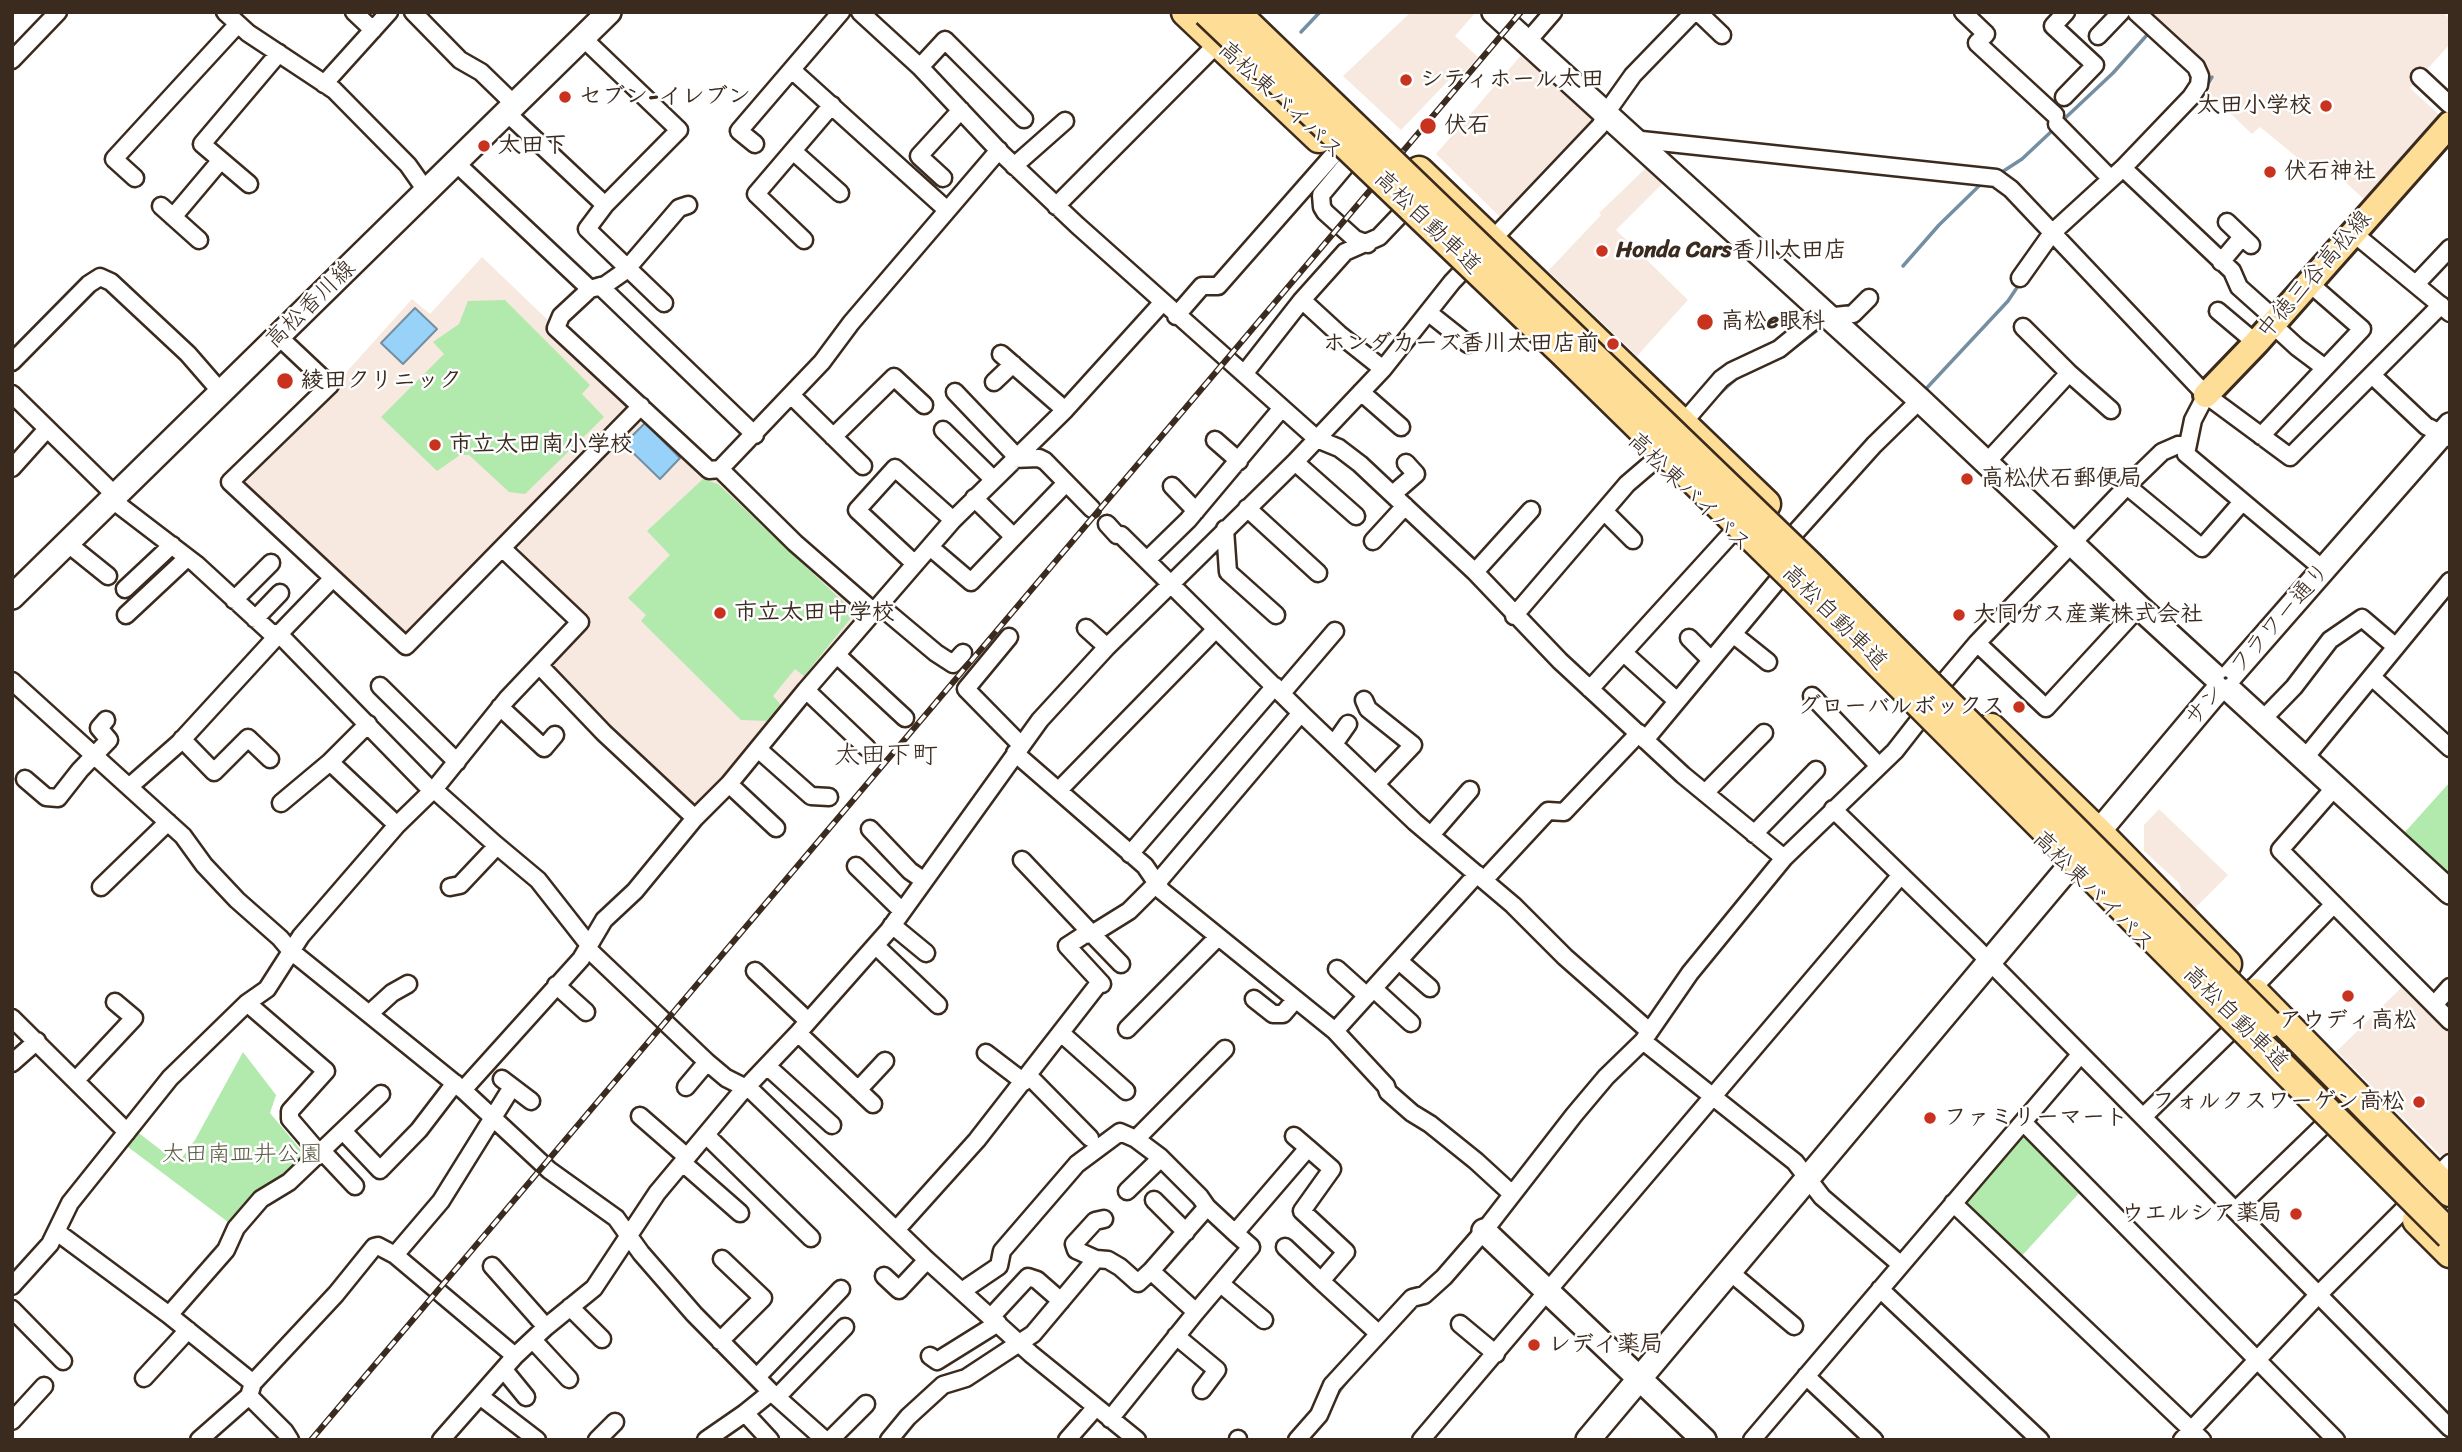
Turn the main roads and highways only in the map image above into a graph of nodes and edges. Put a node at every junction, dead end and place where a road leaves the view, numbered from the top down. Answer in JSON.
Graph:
{"nodes":[{"id":1,"x":1186,"y":12,"type":"edge"},
{"id":2,"x":1207,"y":12,"type":"edge"},
{"id":3,"x":1235,"y":12,"type":"edge"},
{"id":4,"x":1252,"y":12,"type":"edge"},
{"id":5,"x":2450,"y":124,"type":"edge"},
{"id":6,"x":2206,"y":395,"type":"road end"},
{"id":7,"x":2445,"y":1178,"type":"edge"},
{"id":8,"x":2450,"y":1208,"type":"edge"},
{"id":9,"x":2450,"y":1235,"type":"edge"},
{"id":10,"x":2450,"y":1253,"type":"edge"}],
"edges":[{"from":1,"to":10,"type":"highway","name":"高松東バイパス"},
{"from":2,"to":9,"type":"highway","name":"高松自動車道","bridge":true},
{"from":3,"to":8,"type":"highway","name":"高松自動車道","bridge":true},
{"from":4,"to":7,"type":"highway","name":"高松東バイパス"},
{"from":5,"to":6,"type":"main road","name":"中徳三谷高松線"}]}
